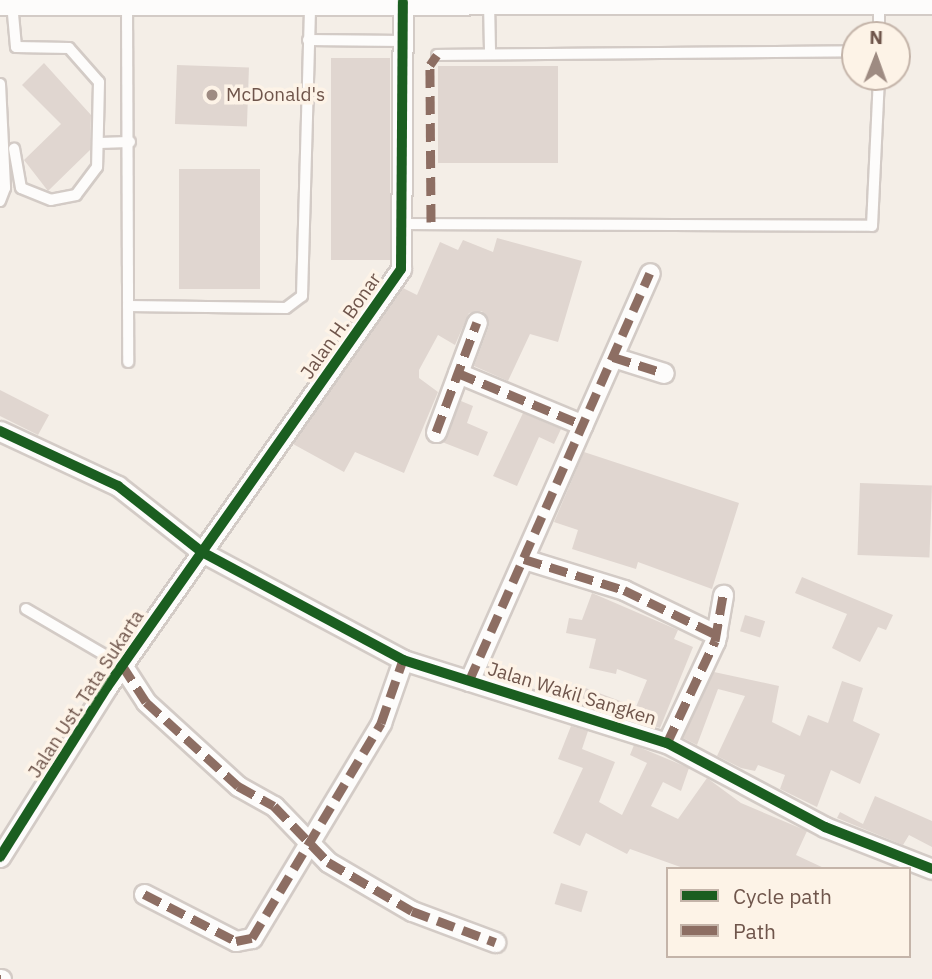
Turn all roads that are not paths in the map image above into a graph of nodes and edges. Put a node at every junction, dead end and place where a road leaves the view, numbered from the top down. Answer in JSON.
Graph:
{"nodes":[{"id":1,"x":128,"y":1,"type":"edge"},
{"id":2,"x":195,"y":1,"type":"edge"},
{"id":3,"x":489,"y":1,"type":"edge"},
{"id":4,"x":879,"y":1,"type":"edge"},
{"id":5,"x":932,"y":1,"type":"edge"},
{"id":6,"x":6,"y":2,"type":"edge"},
{"id":7,"x":310,"y":2,"type":"junction"},
{"id":8,"x":403,"y":2,"type":"junction"},
{"id":9,"x":879,"y":21,"type":"edge"},
{"id":10,"x":308,"y":40,"type":"junction"},
{"id":11,"x":403,"y":41,"type":"junction"},
{"id":12,"x":490,"y":51,"type":"junction"},
{"id":13,"x":841,"y":51,"type":"edge"},
{"id":14,"x":437,"y":55,"type":"dead end"},
{"id":15,"x":0,"y":84,"type":"edge"},
{"id":16,"x":878,"y":91,"type":"edge"},
{"id":17,"x":130,"y":142,"type":"junction"},
{"id":18,"x":98,"y":143,"type":"junction"},
{"id":19,"x":14,"y":149,"type":"dead end"},
{"id":20,"x":0,"y":201,"type":"edge"},
{"id":21,"x":402,"y":224,"type":"junction"},
{"id":22,"x":650,"y":273,"type":"dead end"},
{"id":23,"x":128,"y":306,"type":"junction"},
{"id":24,"x":477,"y":322,"type":"dead end"},
{"id":25,"x":613,"y":357,"type":"junction"},
{"id":26,"x":128,"y":362,"type":"dead end"},
{"id":27,"x":458,"y":373,"type":"junction"},
{"id":28,"x":664,"y":373,"type":"dead end"},
{"id":29,"x":583,"y":425,"type":"junction"},
{"id":30,"x":0,"y":431,"type":"edge"},
{"id":31,"x":436,"y":432,"type":"dead end"},
{"id":32,"x":202,"y":552,"type":"junction"},
{"id":33,"x":523,"y":559,"type":"junction"},
{"id":34,"x":723,"y":594,"type":"dead end"},
{"id":35,"x":26,"y":609,"type":"dead end"},
{"id":36,"x":717,"y":635,"type":"junction"},
{"id":37,"x":403,"y":660,"type":"junction"},
{"id":38,"x":122,"y":665,"type":"junction"},
{"id":39,"x":469,"y":681,"type":"junction"},
{"id":40,"x":667,"y":743,"type":"junction"},
{"id":41,"x":311,"y":842,"type":"junction"},
{"id":42,"x":2,"y":849,"type":"edge"},
{"id":43,"x":932,"y":869,"type":"edge"},
{"id":44,"x":144,"y":894,"type":"dead end"},
{"id":45,"x":495,"y":942,"type":"dead end"}],
"edges":[{"from":1,"to":2,"type":"main road"},
{"from":1,"to":6,"type":"main road"},
{"from":1,"to":17,"type":"lane"},
{"from":2,"to":7,"type":"main road"},
{"from":3,"to":4,"type":"main road"},
{"from":3,"to":8,"type":"main road"},
{"from":3,"to":12,"type":"lane"},
{"from":4,"to":5,"type":"main road"},
{"from":4,"to":9,"type":"lane"},
{"from":6,"to":18,"type":"lane"},
{"from":7,"to":8,"type":"main road"},
{"from":7,"to":10,"type":"lane"},
{"from":8,"to":11,"type":"street","name":"Jalan H. Bonar"},
{"from":10,"to":11,"type":"lane"},
{"from":10,"to":23,"type":"lane"},
{"from":11,"to":21,"type":"street","name":"Jalan H. Bonar"},
{"from":12,"to":13,"type":"lane"},
{"from":12,"to":14,"type":"lane"},
{"from":15,"to":20,"type":"lane"},
{"from":16,"to":21,"type":"lane"},
{"from":17,"to":18,"type":"lane"},
{"from":17,"to":23,"type":"lane"},
{"from":18,"to":19,"type":"lane"},
{"from":21,"to":32,"type":"street","name":"Jalan H. Bonar"},
{"from":22,"to":25,"type":"street"},
{"from":23,"to":26,"type":"lane"},
{"from":24,"to":27,"type":"street"},
{"from":25,"to":28,"type":"street"},
{"from":25,"to":29,"type":"street"},
{"from":27,"to":29,"type":"street"},
{"from":27,"to":31,"type":"street"},
{"from":29,"to":33,"type":"street"},
{"from":30,"to":32,"type":"street","name":"Jalan Wakil Sangken"},
{"from":32,"to":37,"type":"street","name":"Jalan Wakil Sangken"},
{"from":32,"to":38,"type":"street","name":"Jalan Ust. Tata Sukarta"},
{"from":33,"to":36,"type":"street"},
{"from":33,"to":39,"type":"street"},
{"from":34,"to":36,"type":"street"},
{"from":35,"to":38,"type":"lane"},
{"from":36,"to":40,"type":"street"},
{"from":37,"to":39,"type":"street","name":"Jalan Wakil Sangken"},
{"from":37,"to":41,"type":"street"},
{"from":38,"to":41,"type":"street"},
{"from":38,"to":42,"type":"street","name":"Jalan Ust. Tata Sukarta"},
{"from":39,"to":40,"type":"street","name":"Jalan Wakil Sangken"},
{"from":40,"to":43,"type":"street","name":"Jalan Wakil Sangken"},
{"from":41,"to":44,"type":"street"},
{"from":41,"to":45,"type":"street"}]}
